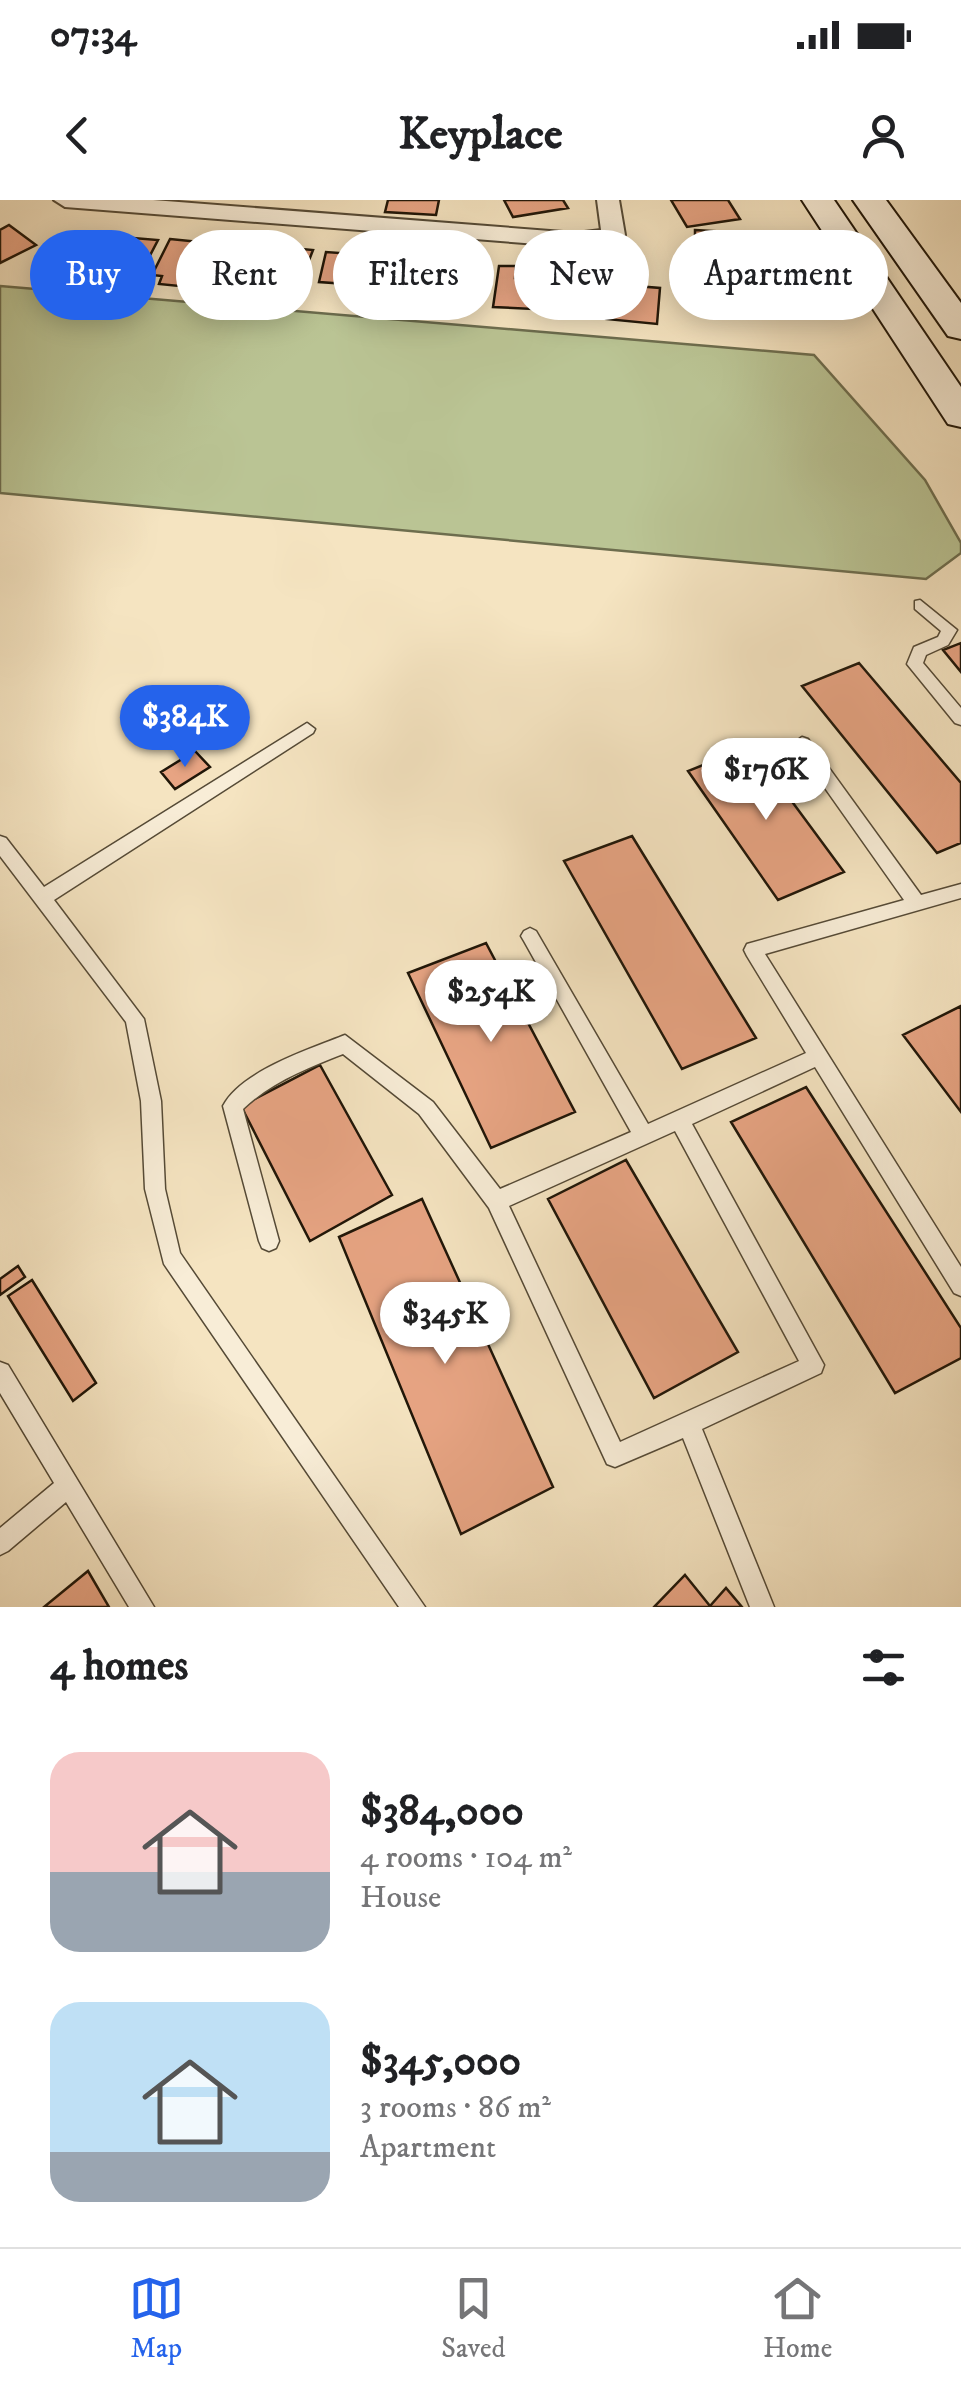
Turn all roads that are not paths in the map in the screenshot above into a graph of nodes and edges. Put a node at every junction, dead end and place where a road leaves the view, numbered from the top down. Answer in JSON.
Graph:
{"nodes":[{"id":1,"x":66,"y":200,"type":"edge"},
{"id":2,"x":608,"y":200,"type":"edge"},
{"id":3,"x":818,"y":200,"type":"edge"},
{"id":4,"x":869,"y":200,"type":"edge"},
{"id":5,"x":334,"y":212,"type":"edge"},
{"id":6,"x":838,"y":230,"type":"edge"},
{"id":7,"x":902,"y":244,"type":"junction"},
{"id":8,"x":888,"y":246,"type":"edge"},
{"id":9,"x":888,"y":304,"type":"edge"},
{"id":10,"x":961,"y":328,"type":"edge"},
{"id":11,"x":961,"y":415,"type":"edge"},
{"id":12,"x":920,"y":605,"type":"dead end"},
{"id":13,"x":961,"y":719,"type":"edge"},
{"id":14,"x":307,"y":729,"type":"dead end"},
{"id":15,"x":802,"y":743,"type":"dead end"},
{"id":16,"x":0,"y":843,"type":"edge"},
{"id":17,"x":961,"y":891,"type":"edge"},
{"id":18,"x":42,"y":898,"type":"junction"},
{"id":19,"x":917,"y":904,"type":"junction"},
{"id":20,"x":530,"y":936,"type":"dead end"},
{"id":21,"x":818,"y":1057,"type":"junction"},
{"id":22,"x":679,"y":1120,"type":"junction"},
{"id":23,"x":643,"y":1136,"type":"junction"},
{"id":24,"x":496,"y":1201,"type":"junction"},
{"id":25,"x":269,"y":1241,"type":"dead end"},
{"id":26,"x":961,"y":1286,"type":"edge"},
{"id":27,"x":0,"y":1372,"type":"edge"},
{"id":28,"x":690,"y":1424,"type":"junction"},
{"id":29,"x":68,"y":1486,"type":"junction"},
{"id":30,"x":0,"y":1543,"type":"edge"},
{"id":31,"x":142,"y":1607,"type":"edge"},
{"id":32,"x":413,"y":1607,"type":"edge"},
{"id":33,"x":762,"y":1607,"type":"edge"}],
"edges":[{"from":1,"to":5,"type":"street"},
{"from":2,"to":5,"type":"street"},
{"from":3,"to":6,"type":"main road"},
{"from":4,"to":7,"type":"main road"},
{"from":7,"to":8,"type":"main road"},
{"from":7,"to":10,"type":"main road"},
{"from":9,"to":11,"type":"main road"},
{"from":12,"to":13,"type":"lane"},
{"from":14,"to":18,"type":"lane"},
{"from":15,"to":19,"type":"lane"},
{"from":16,"to":18,"type":"lane"},
{"from":17,"to":19,"type":"lane"},
{"from":18,"to":32,"type":"lane"},
{"from":19,"to":21,"type":"lane"},
{"from":20,"to":23,"type":"lane"},
{"from":21,"to":22,"type":"lane"},
{"from":21,"to":26,"type":"lane"},
{"from":22,"to":23,"type":"lane"},
{"from":22,"to":28,"type":"lane"},
{"from":23,"to":24,"type":"lane"},
{"from":24,"to":25,"type":"lane"},
{"from":24,"to":28,"type":"lane"},
{"from":27,"to":29,"type":"lane"},
{"from":28,"to":33,"type":"lane"},
{"from":29,"to":30,"type":"lane"},
{"from":29,"to":31,"type":"lane"}]}
